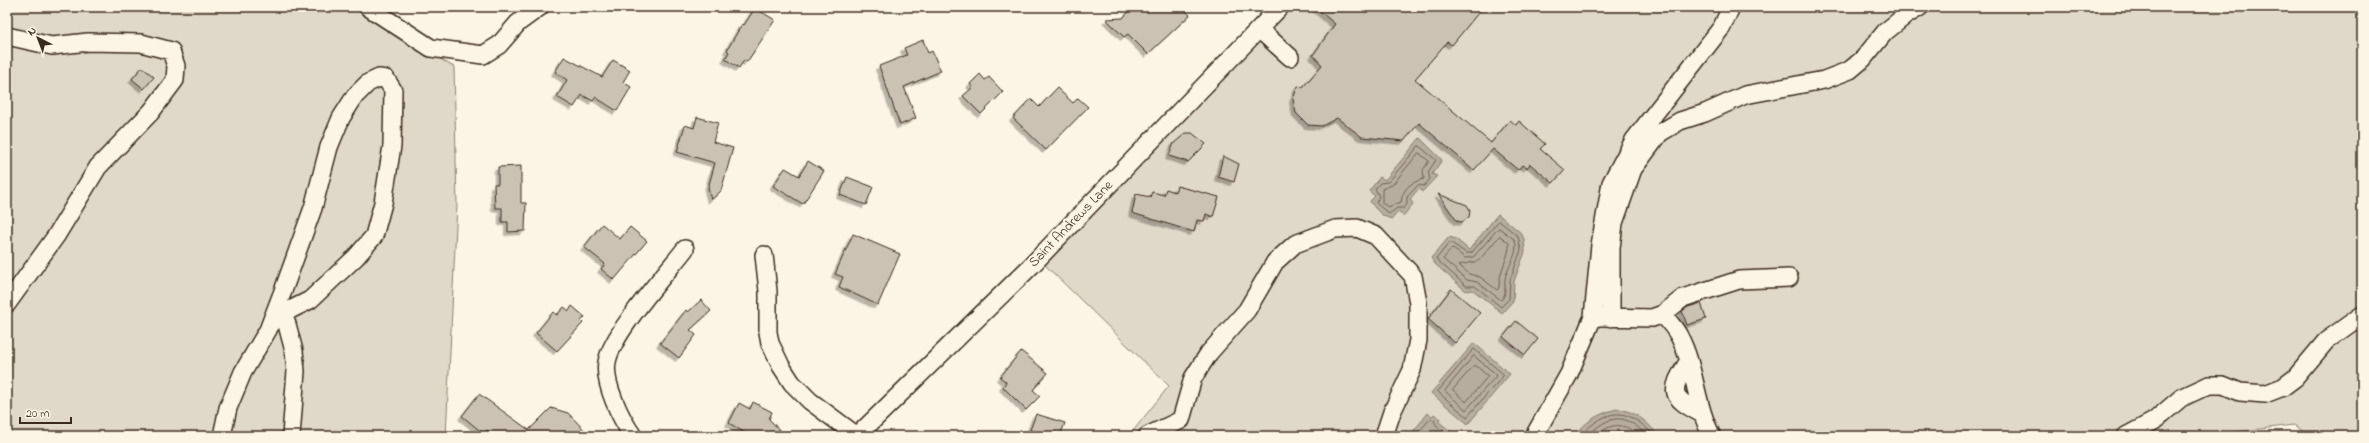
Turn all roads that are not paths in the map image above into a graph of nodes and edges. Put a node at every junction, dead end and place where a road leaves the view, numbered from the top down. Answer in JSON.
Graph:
{"nodes":[{"id":1,"x":368,"y":7,"type":"edge"},
{"id":2,"x":540,"y":7,"type":"edge"},
{"id":3,"x":1280,"y":7,"type":"edge"},
{"id":4,"x":1731,"y":7,"type":"edge"},
{"id":5,"x":1920,"y":7,"type":"edge"},
{"id":6,"x":1259,"y":29,"type":"junction"},
{"id":7,"x":7,"y":36,"type":"edge"},
{"id":8,"x":1290,"y":57,"type":"dead end"},
{"id":9,"x":685,"y":249,"type":"dead end"},
{"id":10,"x":764,"y":255,"type":"dead end"},
{"id":11,"x":1788,"y":278,"type":"dead end"},
{"id":12,"x":7,"y":304,"type":"edge"},
{"id":13,"x":279,"y":314,"type":"junction"},
{"id":14,"x":1663,"y":314,"type":"junction"},
{"id":15,"x":2362,"y":315,"type":"edge"},
{"id":16,"x":1593,"y":317,"type":"junction"},
{"id":17,"x":1611,"y":318,"type":"junction"},
{"id":18,"x":222,"y":436,"type":"edge"},
{"id":19,"x":291,"y":436,"type":"edge"},
{"id":20,"x":633,"y":436,"type":"edge"},
{"id":21,"x":857,"y":436,"type":"edge"},
{"id":22,"x":1147,"y":436,"type":"edge"},
{"id":23,"x":1384,"y":436,"type":"edge"},
{"id":24,"x":1534,"y":436,"type":"edge"},
{"id":25,"x":1712,"y":436,"type":"edge"},
{"id":26,"x":2126,"y":436,"type":"edge"}],
"edges":[{"from":1,"to":2,"type":"street"},
{"from":3,"to":6,"type":"street","name":"Saint Andrews Lane"},
{"from":4,"to":16,"type":"street"},
{"from":5,"to":17,"type":"street"},
{"from":6,"to":8,"type":"street"},
{"from":6,"to":21,"type":"street","name":"Saint Andrews Lane"},
{"from":7,"to":12,"type":"street"},
{"from":9,"to":20,"type":"street"},
{"from":10,"to":21,"type":"street"},
{"from":11,"to":14,"type":"street"},
{"from":13,"to":13,"type":"street"},
{"from":13,"to":18,"type":"street"},
{"from":13,"to":19,"type":"street"},
{"from":14,"to":17,"type":"street"},
{"from":14,"to":25,"type":"street"},
{"from":15,"to":26,"type":"street"},
{"from":16,"to":17,"type":"street"},
{"from":16,"to":24,"type":"street"},
{"from":22,"to":23,"type":"street"}]}
